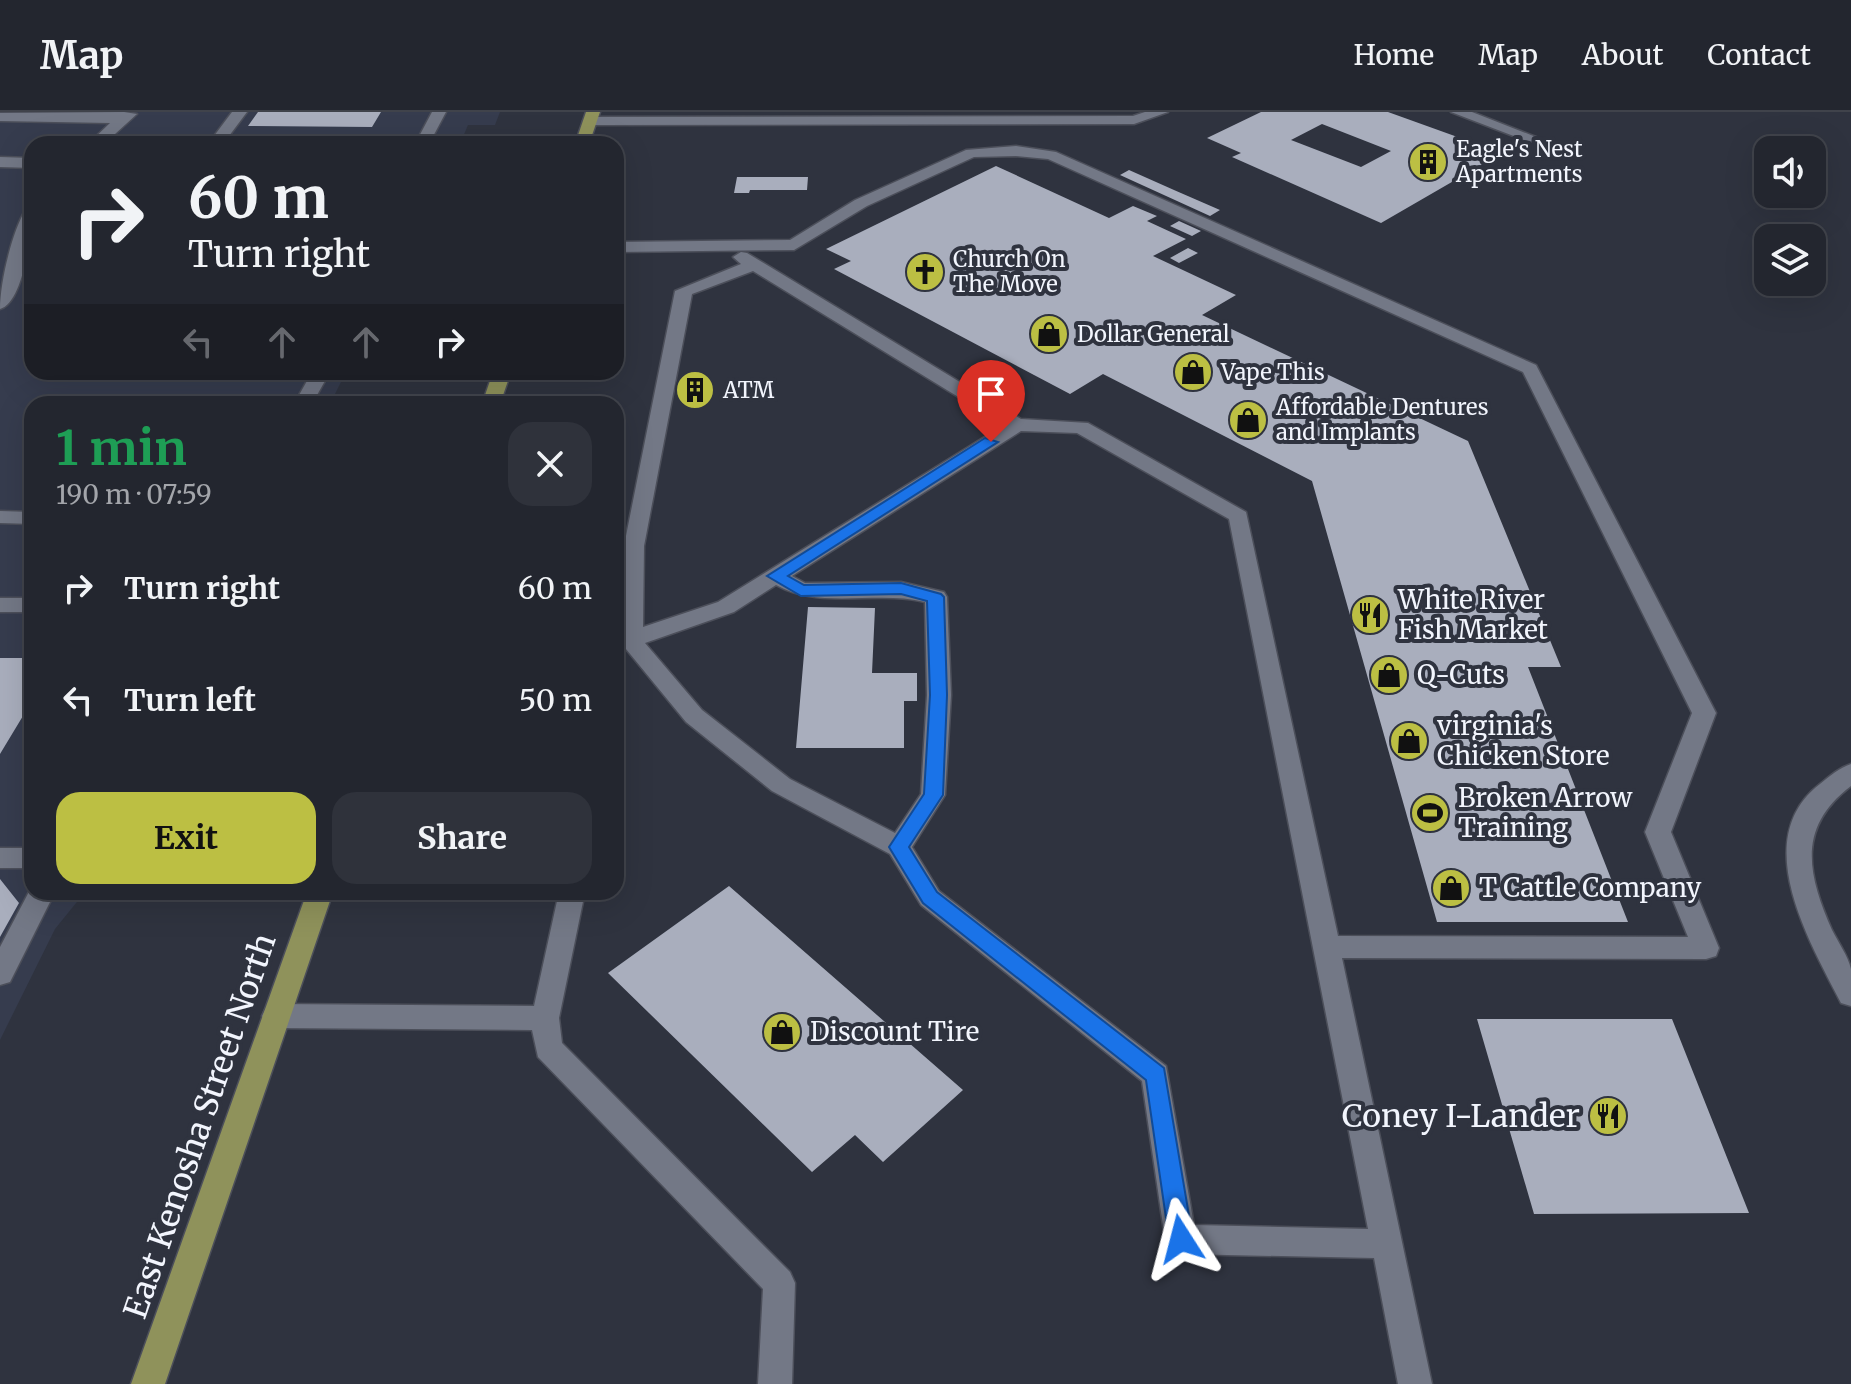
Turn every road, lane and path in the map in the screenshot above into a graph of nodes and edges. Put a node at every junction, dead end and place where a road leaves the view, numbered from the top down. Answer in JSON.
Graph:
{"nodes":[{"id":1,"x":240,"y":112,"type":"edge"},
{"id":2,"x":439,"y":112,"type":"edge"},
{"id":3,"x":1161,"y":112,"type":"edge"},
{"id":4,"x":1458,"y":112,"type":"edge"},
{"id":5,"x":1481,"y":115,"type":"edge"},
{"id":6,"x":128,"y":116,"type":"edge"},
{"id":7,"x":592,"y":116,"type":"edge"},
{"id":8,"x":0,"y":117,"type":"edge"},
{"id":9,"x":104,"y":136,"type":"edge"},
{"id":10,"x":221,"y":136,"type":"edge"},
{"id":11,"x":426,"y":136,"type":"edge"},
{"id":12,"x":585,"y":136,"type":"edge"},
{"id":13,"x":1534,"y":139,"type":"dead end"},
{"id":14,"x":0,"y":162,"type":"edge"},
{"id":15,"x":24,"y":163,"type":"edge"},
{"id":16,"x":24,"y":225,"type":"edge"},
{"id":17,"x":624,"y":247,"type":"edge"},
{"id":18,"x":731,"y":248,"type":"junction"},
{"id":19,"x":752,"y":266,"type":"junction"},
{"id":20,"x":0,"y":304,"type":"edge"},
{"id":21,"x":1017,"y":425,"type":"junction"},
{"id":22,"x":0,"y":517,"type":"edge"},
{"id":23,"x":24,"y":518,"type":"edge"},
{"id":24,"x":776,"y":576,"type":"junction"},
{"id":25,"x":0,"y":605,"type":"edge"},
{"id":26,"x":24,"y":605,"type":"edge"},
{"id":27,"x":624,"y":643,"type":"edge"},
{"id":28,"x":1851,"y":773,"type":"edge"},
{"id":29,"x":899,"y":847,"type":"junction"},
{"id":30,"x":0,"y":858,"type":"edge"},
{"id":31,"x":24,"y":858,"type":"edge"},
{"id":32,"x":38,"y":900,"type":"edge"},
{"id":33,"x":317,"y":900,"type":"edge"},
{"id":34,"x":570,"y":900,"type":"edge"},
{"id":35,"x":1326,"y":947,"type":"junction"},
{"id":36,"x":0,"y":974,"type":"edge"},
{"id":37,"x":1851,"y":995,"type":"edge"},
{"id":38,"x":276,"y":1016,"type":"junction"},
{"id":39,"x":545,"y":1018,"type":"junction"},
{"id":40,"x":1386,"y":1244,"type":"junction"},
{"id":41,"x":148,"y":1384,"type":"edge"},
{"id":42,"x":775,"y":1384,"type":"edge"},
{"id":43,"x":1415,"y":1384,"type":"edge"}],
"edges":[{"from":1,"to":10,"type":"street"},
{"from":2,"to":11,"type":"street"},
{"from":3,"to":7,"type":"street"},
{"from":4,"to":5,"type":"street"},
{"from":5,"to":13,"type":"street"},
{"from":6,"to":8,"type":"street"},
{"from":6,"to":9,"type":"street"},
{"from":7,"to":12,"type":"main road"},
{"from":14,"to":15,"type":"street"},
{"from":16,"to":20,"type":"street"},
{"from":17,"to":18,"type":"street"},
{"from":18,"to":19,"type":"street"},
{"from":18,"to":35,"type":"street"},
{"from":19,"to":21,"type":"street"},
{"from":19,"to":27,"type":"street"},
{"from":21,"to":24,"type":"street"},
{"from":21,"to":35,"type":"street"},
{"from":22,"to":23,"type":"street"},
{"from":24,"to":27,"type":"street"},
{"from":24,"to":29,"type":"street"},
{"from":25,"to":26,"type":"street"},
{"from":27,"to":29,"type":"street"},
{"from":28,"to":37,"type":"street"},
{"from":29,"to":40,"type":"street"},
{"from":30,"to":31,"type":"street"},
{"from":32,"to":36,"type":"street"},
{"from":33,"to":38,"type":"main road","name":"East Kenosha Street North"},
{"from":34,"to":39,"type":"street"},
{"from":35,"to":40,"type":"street"},
{"from":38,"to":39,"type":"street"},
{"from":38,"to":41,"type":"main road","name":"East Kenosha Street North"},
{"from":39,"to":42,"type":"street"},
{"from":40,"to":43,"type":"street"}]}
